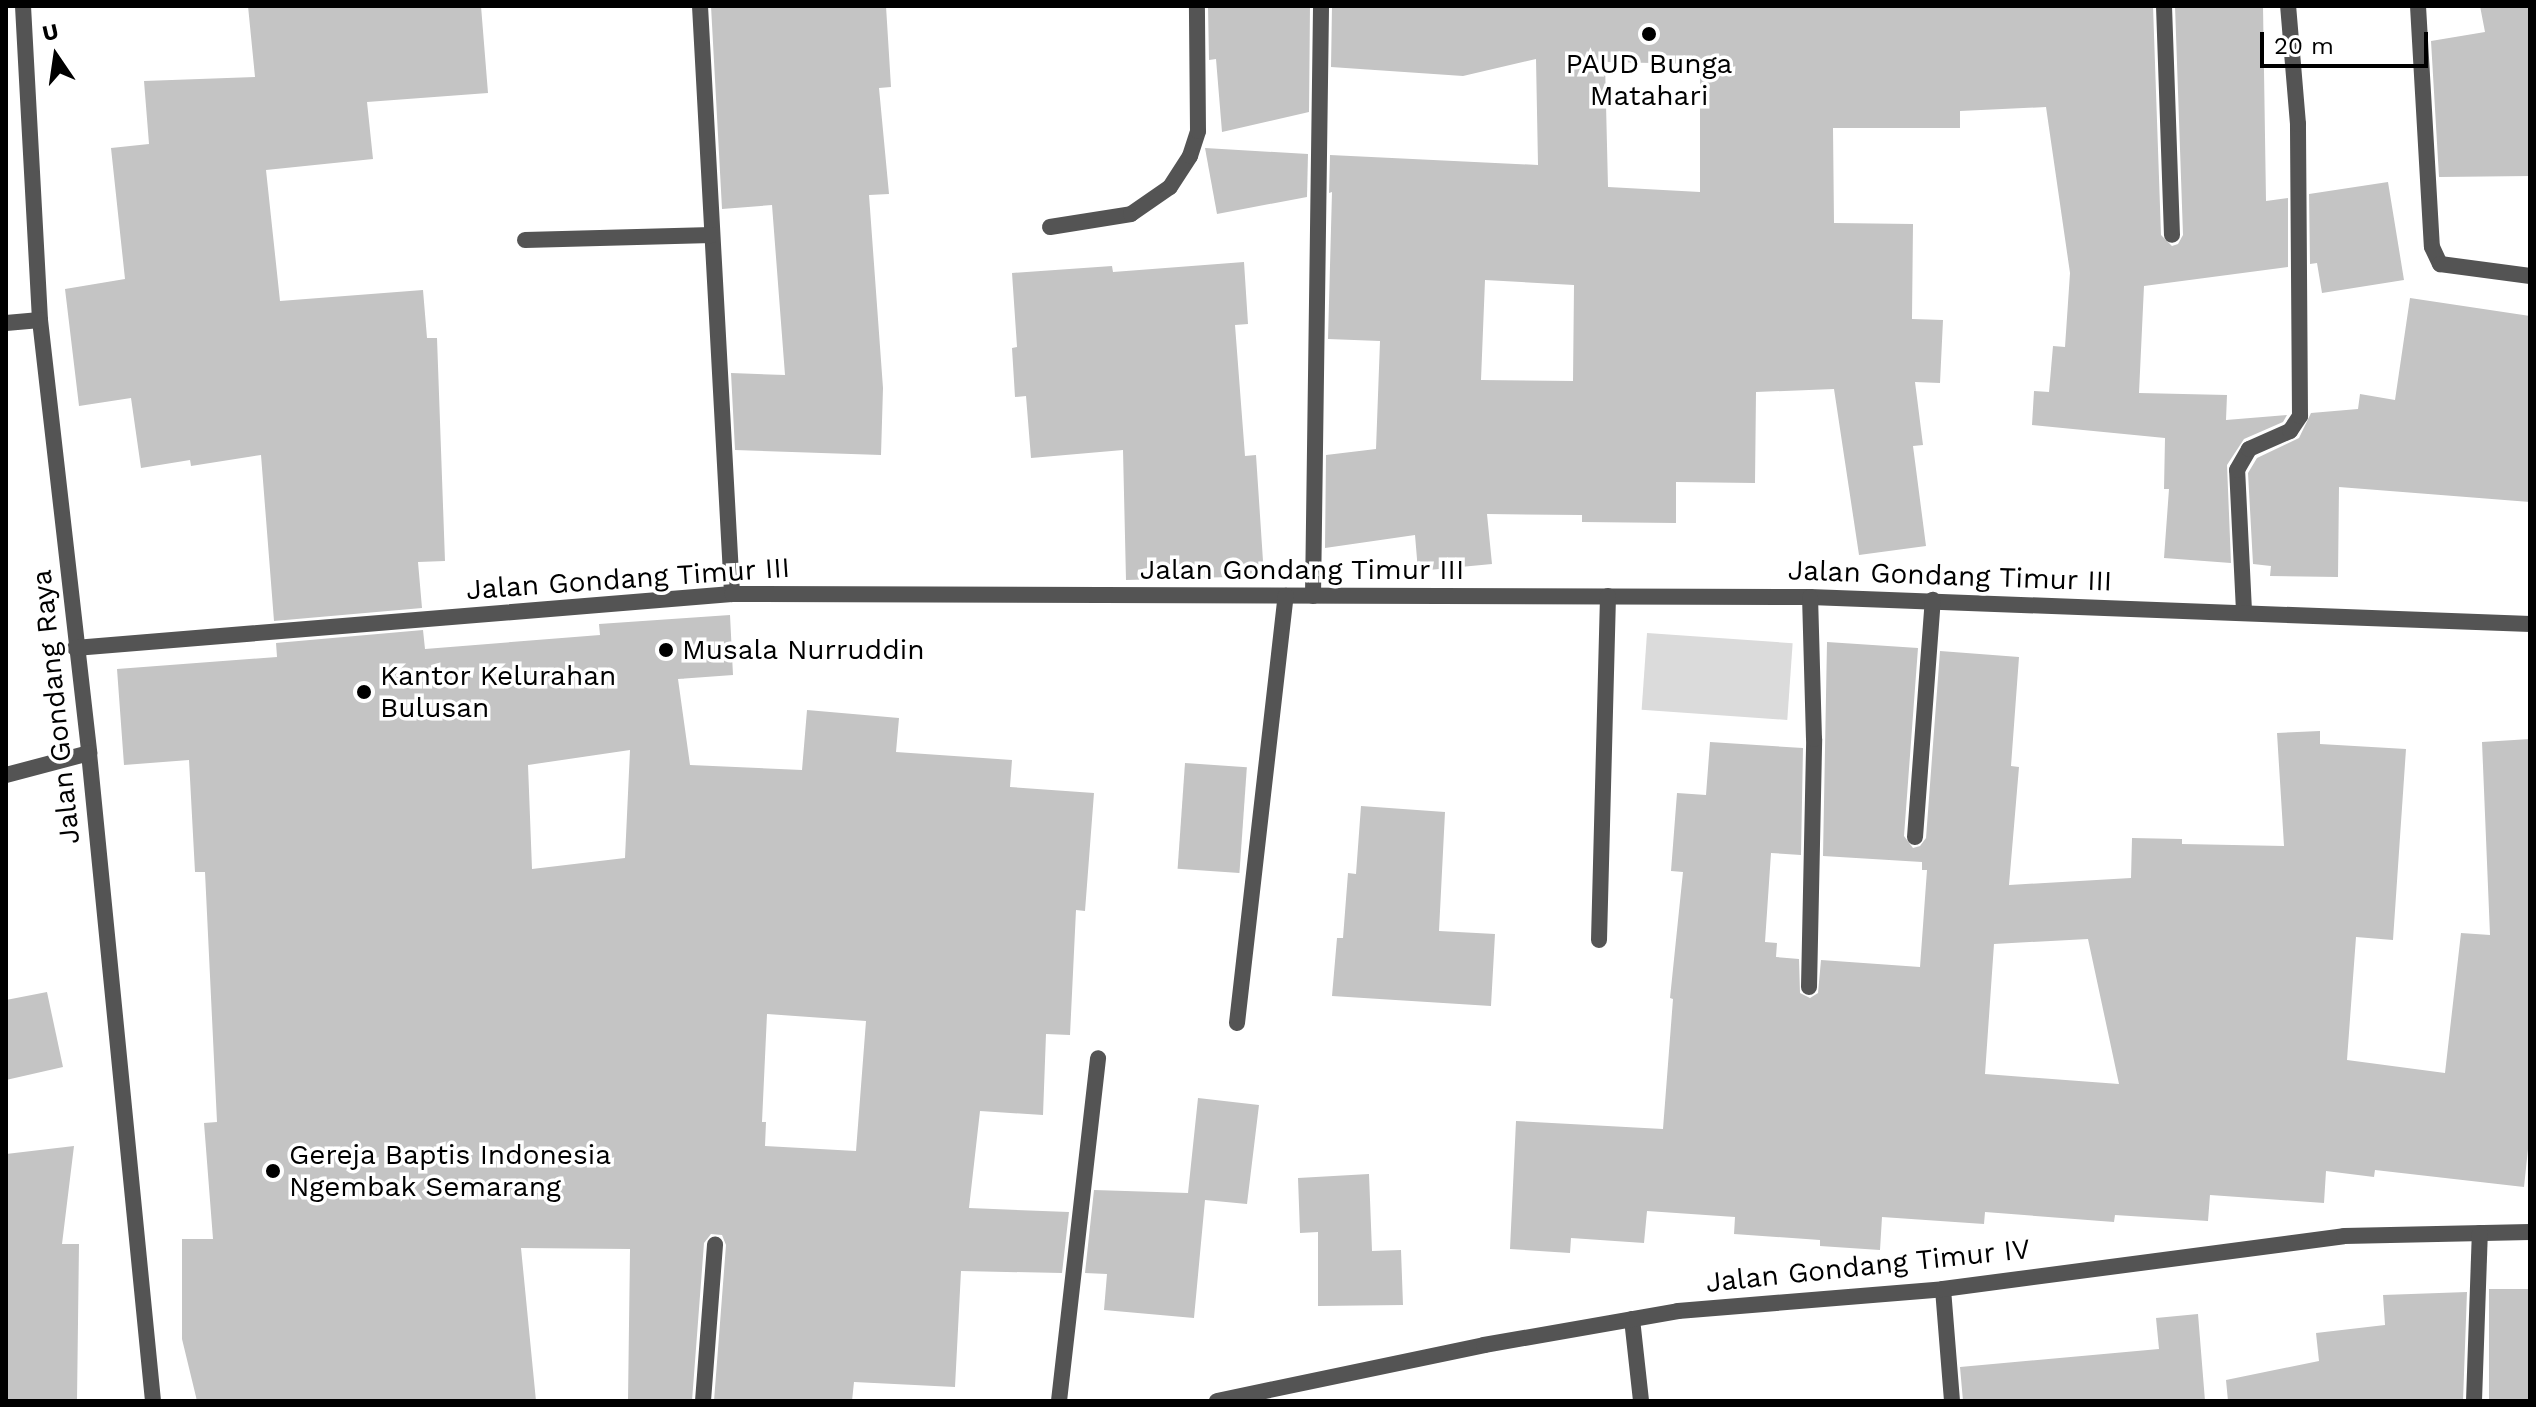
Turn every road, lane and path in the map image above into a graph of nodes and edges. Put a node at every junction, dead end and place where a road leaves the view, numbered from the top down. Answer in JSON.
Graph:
{"nodes":[{"id":1,"x":23,"y":6,"type":"edge"},
{"id":2,"x":700,"y":6,"type":"edge"},
{"id":3,"x":1197,"y":6,"type":"edge"},
{"id":4,"x":1321,"y":6,"type":"edge"},
{"id":5,"x":2164,"y":6,"type":"edge"},
{"id":6,"x":2288,"y":6,"type":"edge"},
{"id":7,"x":2418,"y":6,"type":"edge"},
{"id":8,"x":1050,"y":227,"type":"dead end"},
{"id":9,"x":712,"y":235,"type":"junction"},
{"id":10,"x":2172,"y":235,"type":"dead end"},
{"id":11,"x":525,"y":240,"type":"dead end"},
{"id":12,"x":2530,"y":276,"type":"edge"},
{"id":13,"x":40,"y":320,"type":"junction"},
{"id":14,"x":6,"y":323,"type":"edge"},
{"id":15,"x":732,"y":594,"type":"junction"},
{"id":16,"x":1286,"y":596,"type":"junction"},
{"id":17,"x":1313,"y":596,"type":"junction"},
{"id":18,"x":1608,"y":596,"type":"junction"},
{"id":19,"x":1810,"y":597,"type":"junction"},
{"id":20,"x":1933,"y":600,"type":"junction"},
{"id":21,"x":2244,"y":611,"type":"junction"},
{"id":22,"x":2530,"y":624,"type":"edge"},
{"id":23,"x":75,"y":648,"type":"junction"},
{"id":24,"x":89,"y":753,"type":"junction"},
{"id":25,"x":6,"y":775,"type":"edge"},
{"id":26,"x":1915,"y":837,"type":"dead end"},
{"id":27,"x":1599,"y":940,"type":"dead end"},
{"id":28,"x":1809,"y":987,"type":"dead end"},
{"id":29,"x":1237,"y":1023,"type":"dead end"},
{"id":30,"x":1098,"y":1058,"type":"dead end"},
{"id":31,"x":2530,"y":1232,"type":"edge"},
{"id":32,"x":2480,"y":1233,"type":"junction"},
{"id":33,"x":715,"y":1244,"type":"dead end"},
{"id":34,"x":1943,"y":1289,"type":"junction"},
{"id":35,"x":1632,"y":1319,"type":"junction"},
{"id":36,"x":153,"y":1401,"type":"edge"},
{"id":37,"x":703,"y":1401,"type":"edge"},
{"id":38,"x":1059,"y":1401,"type":"edge"},
{"id":39,"x":1217,"y":1401,"type":"edge"},
{"id":40,"x":1641,"y":1401,"type":"edge"},
{"id":41,"x":1952,"y":1401,"type":"edge"},
{"id":42,"x":2474,"y":1401,"type":"edge"}],
"edges":[{"from":1,"to":13,"type":"street","name":"Jalan Gondang Raya"},
{"from":2,"to":9,"type":"street"},
{"from":3,"to":8,"type":"street"},
{"from":4,"to":17,"type":"street"},
{"from":5,"to":10,"type":"street"},
{"from":6,"to":21,"type":"street"},
{"from":7,"to":12,"type":"street"},
{"from":9,"to":11,"type":"street"},
{"from":9,"to":15,"type":"street"},
{"from":13,"to":14,"type":"street"},
{"from":13,"to":23,"type":"street","name":"Jalan Gondang Raya"},
{"from":15,"to":16,"type":"street","name":"Jalan Gondang Timur III"},
{"from":15,"to":23,"type":"street","name":"Jalan Gondang Timur III"},
{"from":16,"to":17,"type":"street","name":"Jalan Gondang Timur III"},
{"from":16,"to":29,"type":"street"},
{"from":17,"to":18,"type":"street","name":"Jalan Gondang Timur III"},
{"from":18,"to":19,"type":"street","name":"Jalan Gondang Timur III"},
{"from":18,"to":27,"type":"street"},
{"from":19,"to":20,"type":"street","name":"Jalan Gondang Timur III"},
{"from":19,"to":28,"type":"street"},
{"from":20,"to":21,"type":"street","name":"Jalan Gondang Timur III"},
{"from":20,"to":26,"type":"street"},
{"from":21,"to":22,"type":"street","name":"Jalan Gondang Timur III"},
{"from":23,"to":24,"type":"street","name":"Jalan Gondang Raya"},
{"from":24,"to":25,"type":"street"},
{"from":24,"to":36,"type":"street","name":"Jalan Gondang Raya"},
{"from":30,"to":38,"type":"street"},
{"from":31,"to":32,"type":"street","name":"Jalan Gondang Timur IV"},
{"from":32,"to":34,"type":"street","name":"Jalan Gondang Timur IV"},
{"from":32,"to":42,"type":"street"},
{"from":33,"to":37,"type":"street"},
{"from":34,"to":35,"type":"street","name":"Jalan Gondang Timur IV"},
{"from":34,"to":41,"type":"street"},
{"from":35,"to":39,"type":"street","name":"Jalan Gondang Timur IV"},
{"from":35,"to":40,"type":"street"}]}
